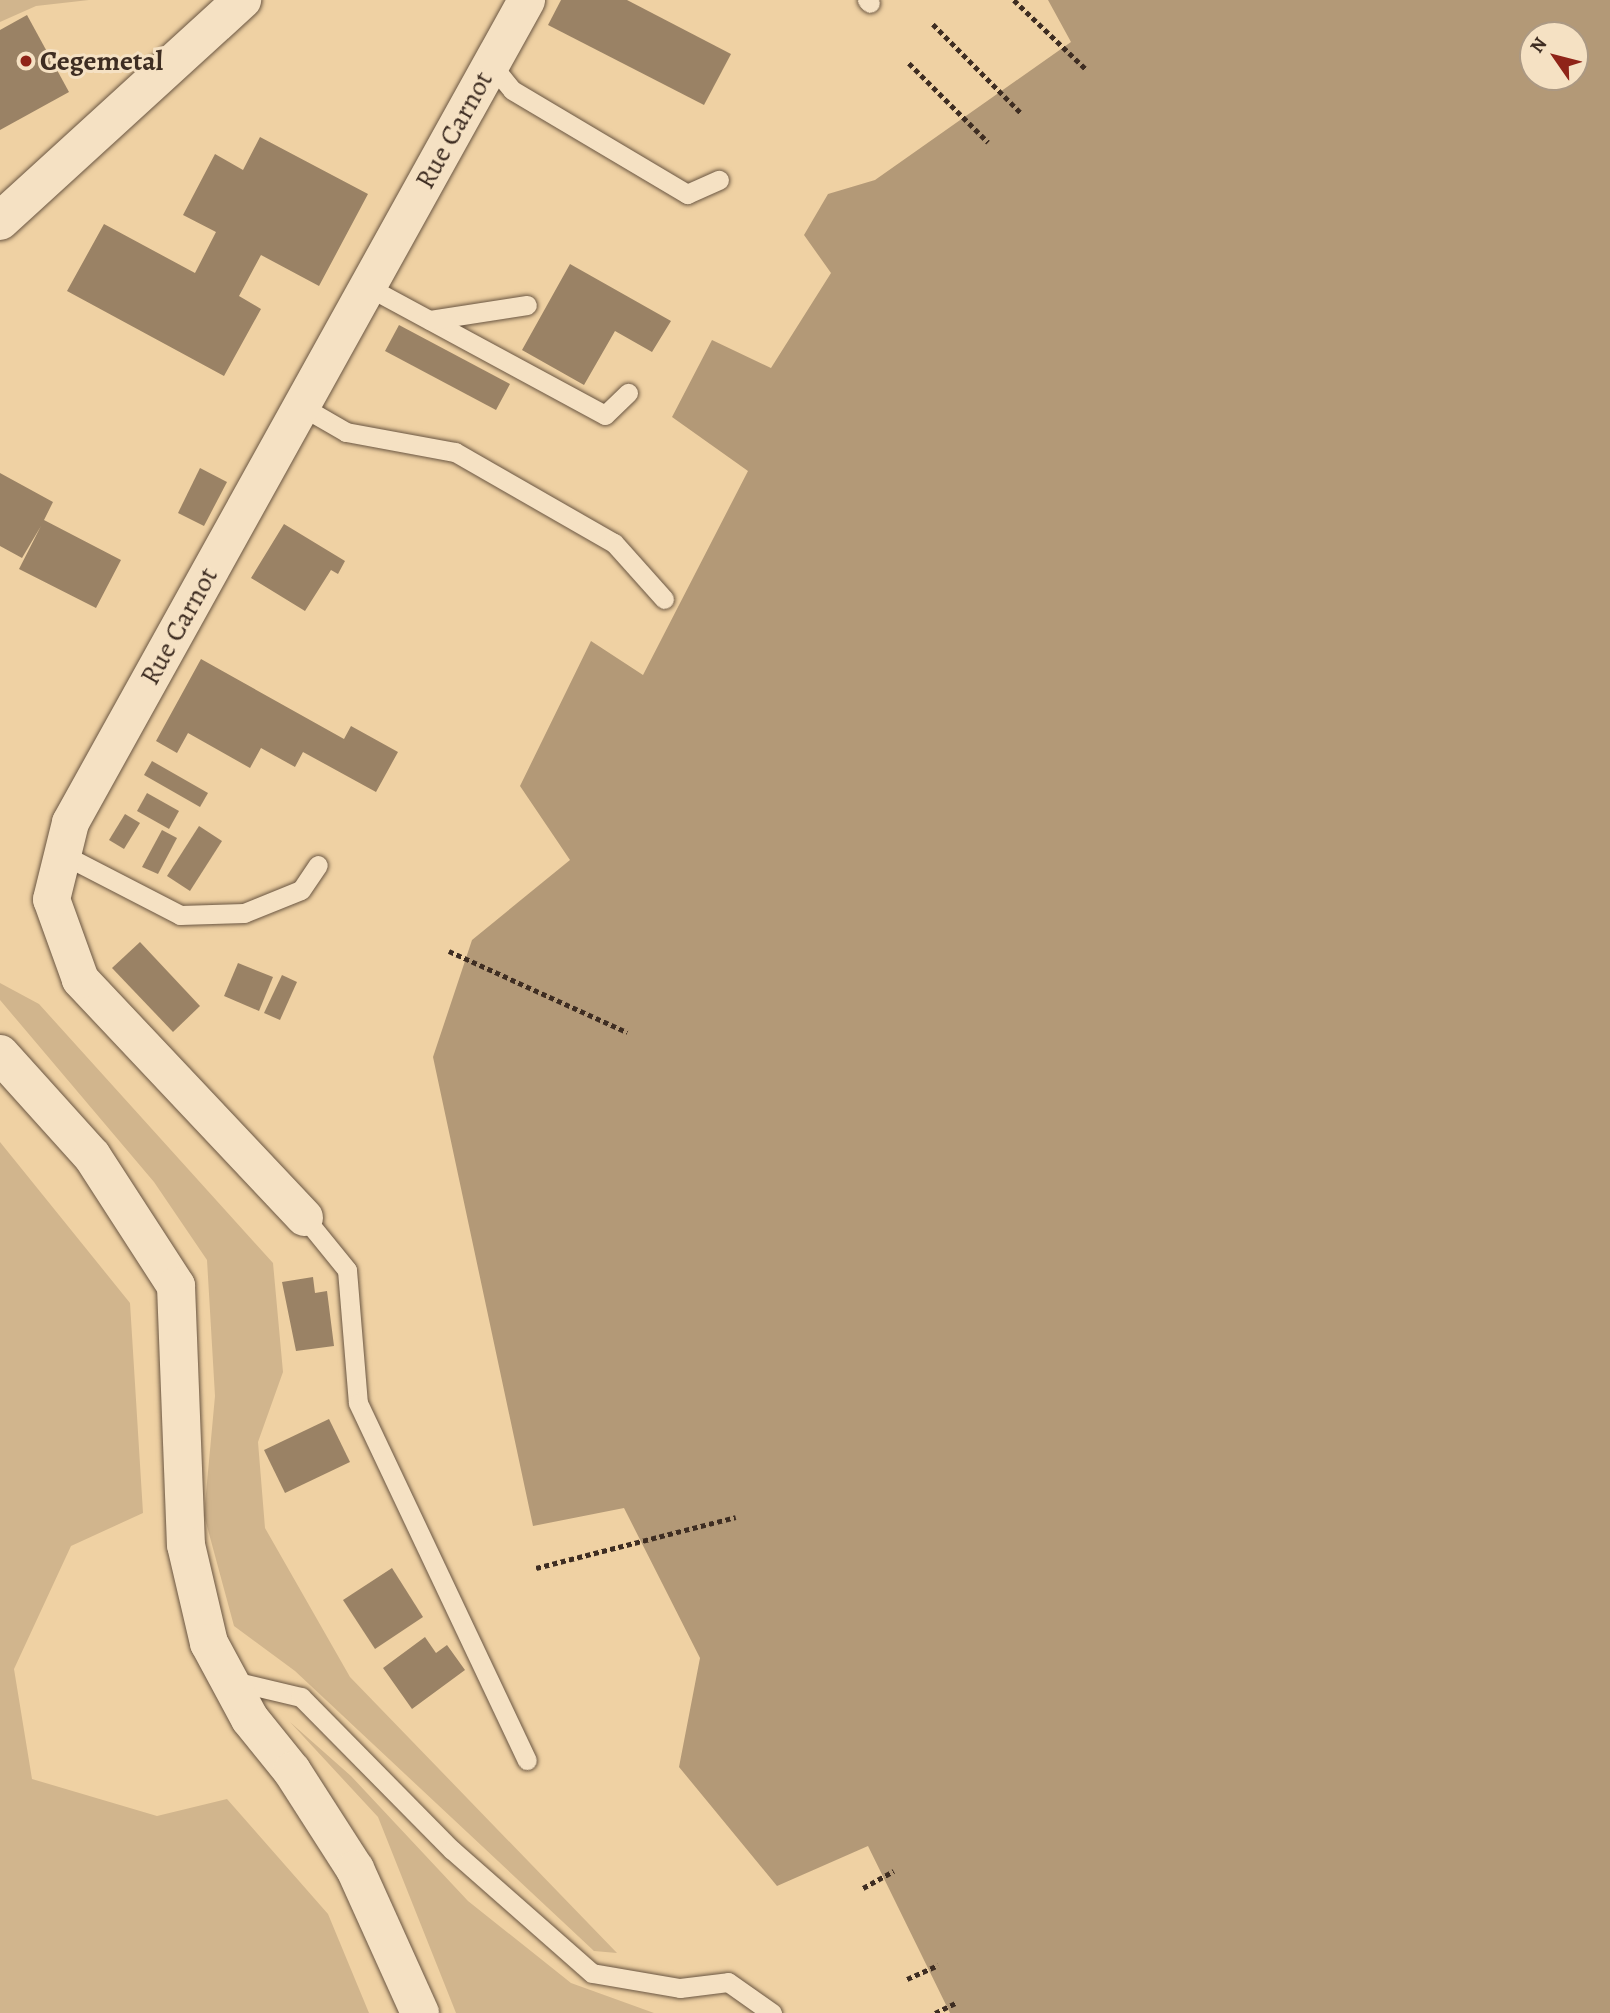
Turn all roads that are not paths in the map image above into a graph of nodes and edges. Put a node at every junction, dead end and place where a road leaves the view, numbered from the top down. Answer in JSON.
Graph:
{"nodes":[{"id":1,"x":242,"y":0,"type":"edge"},
{"id":2,"x":526,"y":0,"type":"edge"},
{"id":3,"x":491,"y":65,"type":"junction"},
{"id":4,"x":719,"y":180,"type":"dead end"},
{"id":5,"x":2,"y":215,"type":"edge"},
{"id":6,"x":383,"y":295,"type":"dead end"},
{"id":7,"x":527,"y":305,"type":"dead end"},
{"id":8,"x":430,"y":320,"type":"junction"},
{"id":9,"x":628,"y":393,"type":"dead end"},
{"id":10,"x":301,"y":406,"type":"junction"},
{"id":11,"x":664,"y":599,"type":"dead end"},
{"id":12,"x":62,"y":854,"type":"junction"},
{"id":13,"x":318,"y":865,"type":"dead end"},
{"id":14,"x":0,"y":1054,"type":"edge"},
{"id":15,"x":304,"y":1217,"type":"joint"},
{"id":16,"x":228,"y":1679,"type":"junction"},
{"id":17,"x":527,"y":1760,"type":"dead end"},
{"id":18,"x":420,"y":2013,"type":"edge"},
{"id":19,"x":772,"y":2013,"type":"edge"}],
"edges":[{"from":1,"to":5,"type":"main road"},
{"from":2,"to":3,"type":"street","name":"Rue Carnot"},
{"from":3,"to":4,"type":"lane"},
{"from":3,"to":10,"type":"street","name":"Rue Carnot"},
{"from":6,"to":8,"type":"lane"},
{"from":7,"to":8,"type":"lane"},
{"from":8,"to":9,"type":"lane"},
{"from":10,"to":11,"type":"lane"},
{"from":10,"to":12,"type":"street","name":"Rue Carnot"},
{"from":12,"to":13,"type":"lane"},
{"from":12,"to":15,"type":"street","name":"Rue Carnot"},
{"from":14,"to":16,"type":"main road"},
{"from":15,"to":17,"type":"lane"},
{"from":16,"to":18,"type":"main road"},
{"from":16,"to":19,"type":"lane"}]}
